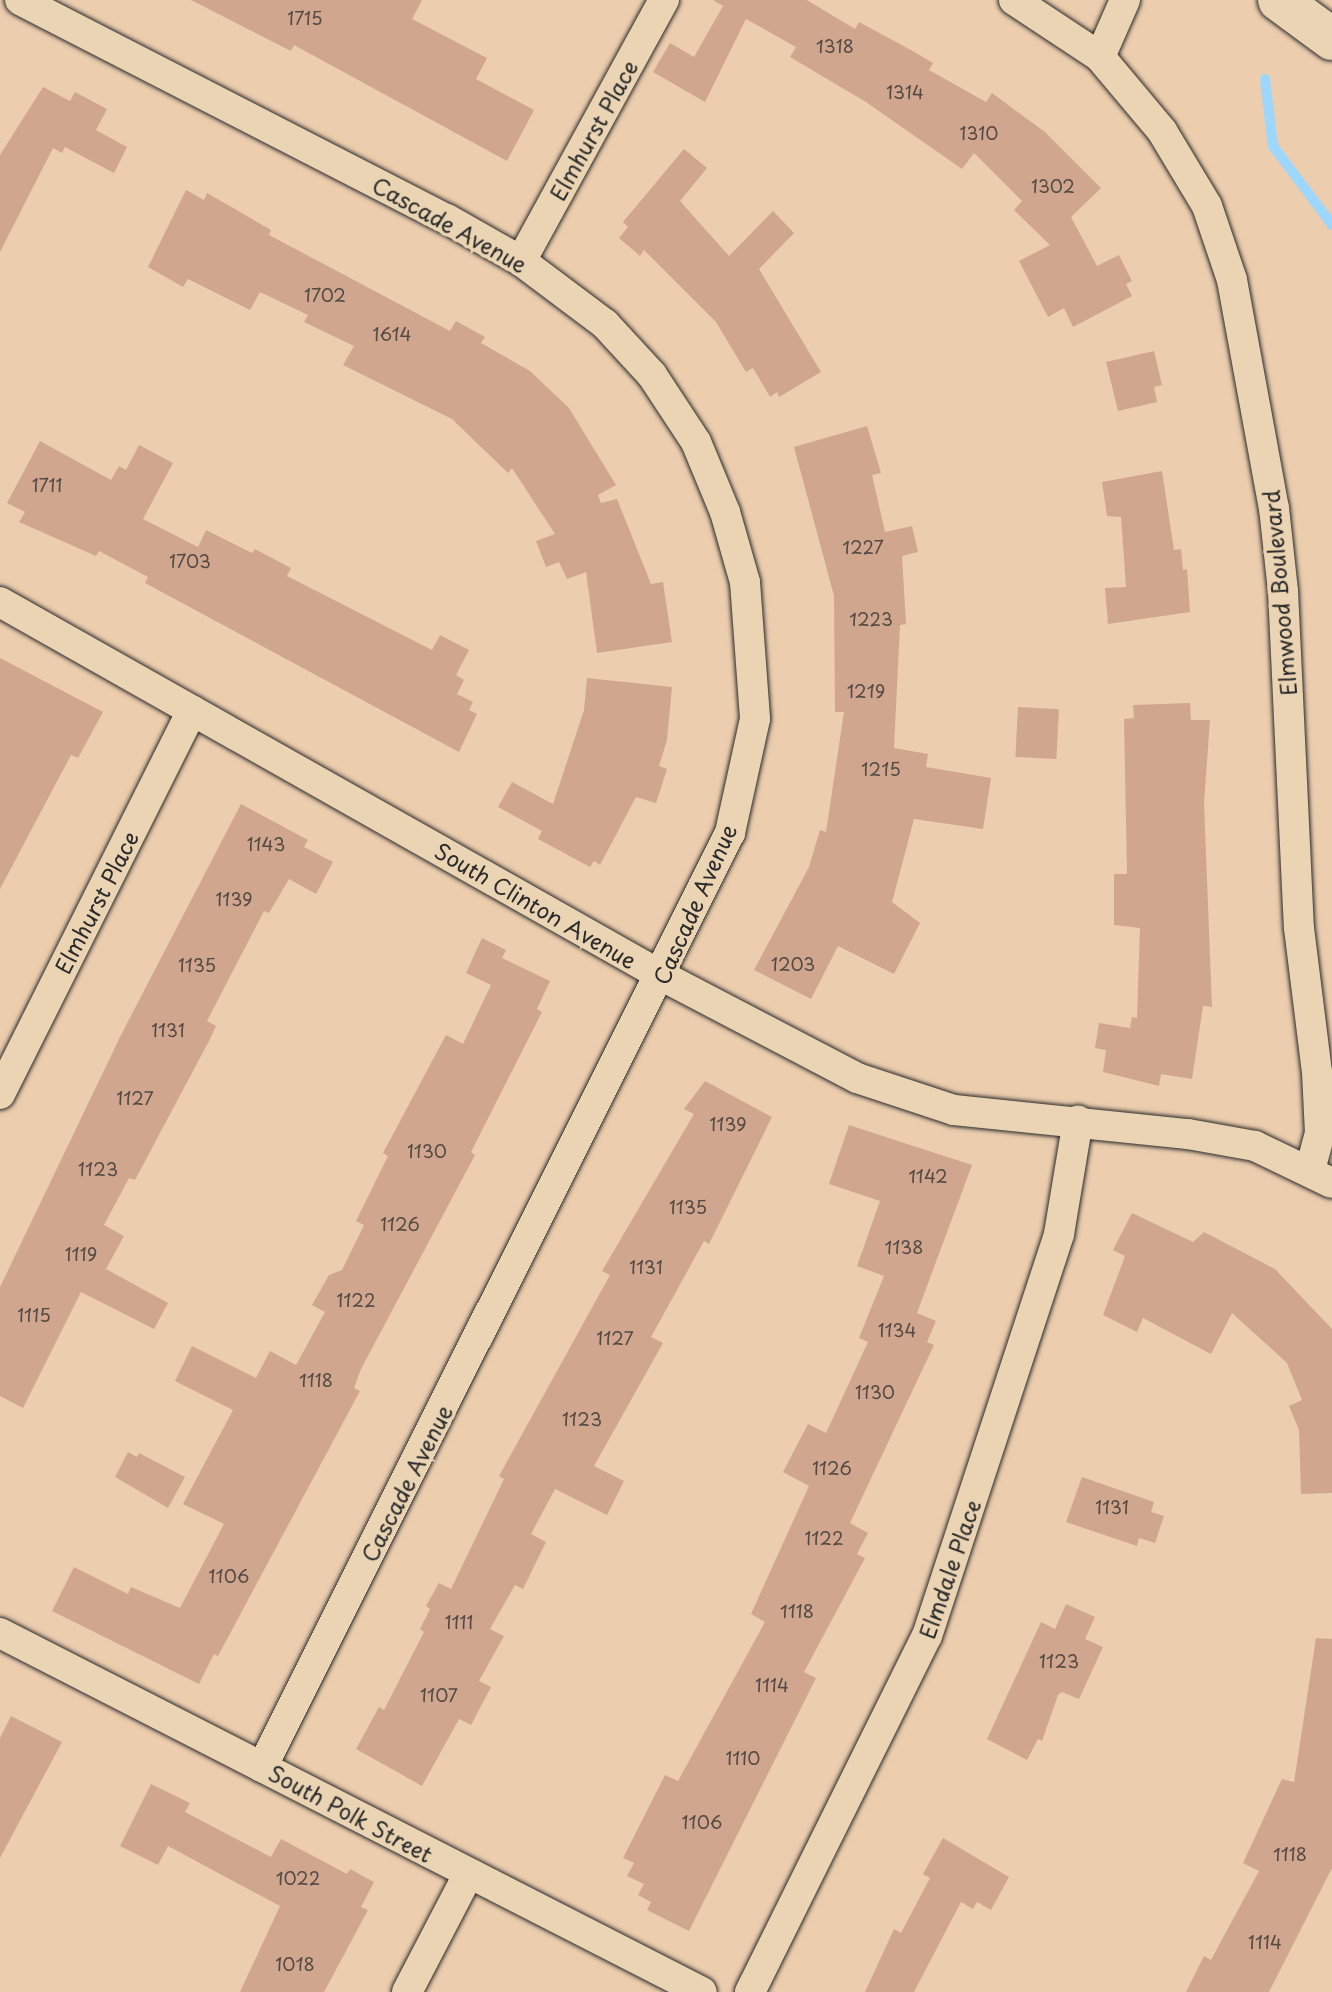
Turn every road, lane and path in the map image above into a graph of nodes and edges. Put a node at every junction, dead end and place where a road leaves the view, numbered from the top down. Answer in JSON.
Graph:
{"nodes":[{"id":1,"x":20,"y":0,"type":"edge"},
{"id":2,"x":664,"y":0,"type":"edge"},
{"id":3,"x":1014,"y":0,"type":"edge"},
{"id":4,"x":1125,"y":0,"type":"edge"},
{"id":5,"x":1279,"y":0,"type":"edge"},
{"id":6,"x":1332,"y":39,"type":"edge"},
{"id":7,"x":1100,"y":57,"type":"junction"},
{"id":8,"x":521,"y":261,"type":"junction"},
{"id":9,"x":0,"y":602,"type":"edge"},
{"id":10,"x":192,"y":710,"type":"junction"},
{"id":11,"x":662,"y":976,"type":"junction"},
{"id":12,"x":0,"y":1094,"type":"edge"},
{"id":13,"x":1078,"y":1121,"type":"junction"},
{"id":14,"x":1321,"y":1176,"type":"edge"},
{"id":15,"x":0,"y":1633,"type":"edge"},
{"id":16,"x":262,"y":1767,"type":"junction"},
{"id":17,"x":468,"y":1875,"type":"junction"},
{"id":18,"x":407,"y":1992,"type":"edge"},
{"id":19,"x":702,"y":1992,"type":"edge"},
{"id":20,"x":750,"y":1992,"type":"edge"}],
"edges":[{"from":1,"to":8,"type":"street","name":"Cascade Avenue"},
{"from":2,"to":8,"type":"street","name":"Elmhurst Place"},
{"from":3,"to":7,"type":"street","name":"Elmwood Boulevard"},
{"from":4,"to":7,"type":"street"},
{"from":5,"to":6,"type":"street"},
{"from":7,"to":14,"type":"street","name":"Elmwood Boulevard"},
{"from":8,"to":11,"type":"street","name":"Cascade Avenue"},
{"from":9,"to":10,"type":"street","name":"South Clinton Avenue"},
{"from":10,"to":11,"type":"street","name":"South Clinton Avenue"},
{"from":10,"to":12,"type":"street","name":"Elmhurst Place"},
{"from":11,"to":13,"type":"street","name":"South Clinton Avenue"},
{"from":11,"to":16,"type":"street","name":"Cascade Avenue"},
{"from":13,"to":14,"type":"street","name":"South Clinton Avenue"},
{"from":13,"to":20,"type":"street","name":"Elmdale Place"},
{"from":15,"to":16,"type":"street","name":"South Polk Street"},
{"from":16,"to":17,"type":"street","name":"South Polk Street"},
{"from":17,"to":18,"type":"street"},
{"from":17,"to":19,"type":"street","name":"South Polk Street"}]}
